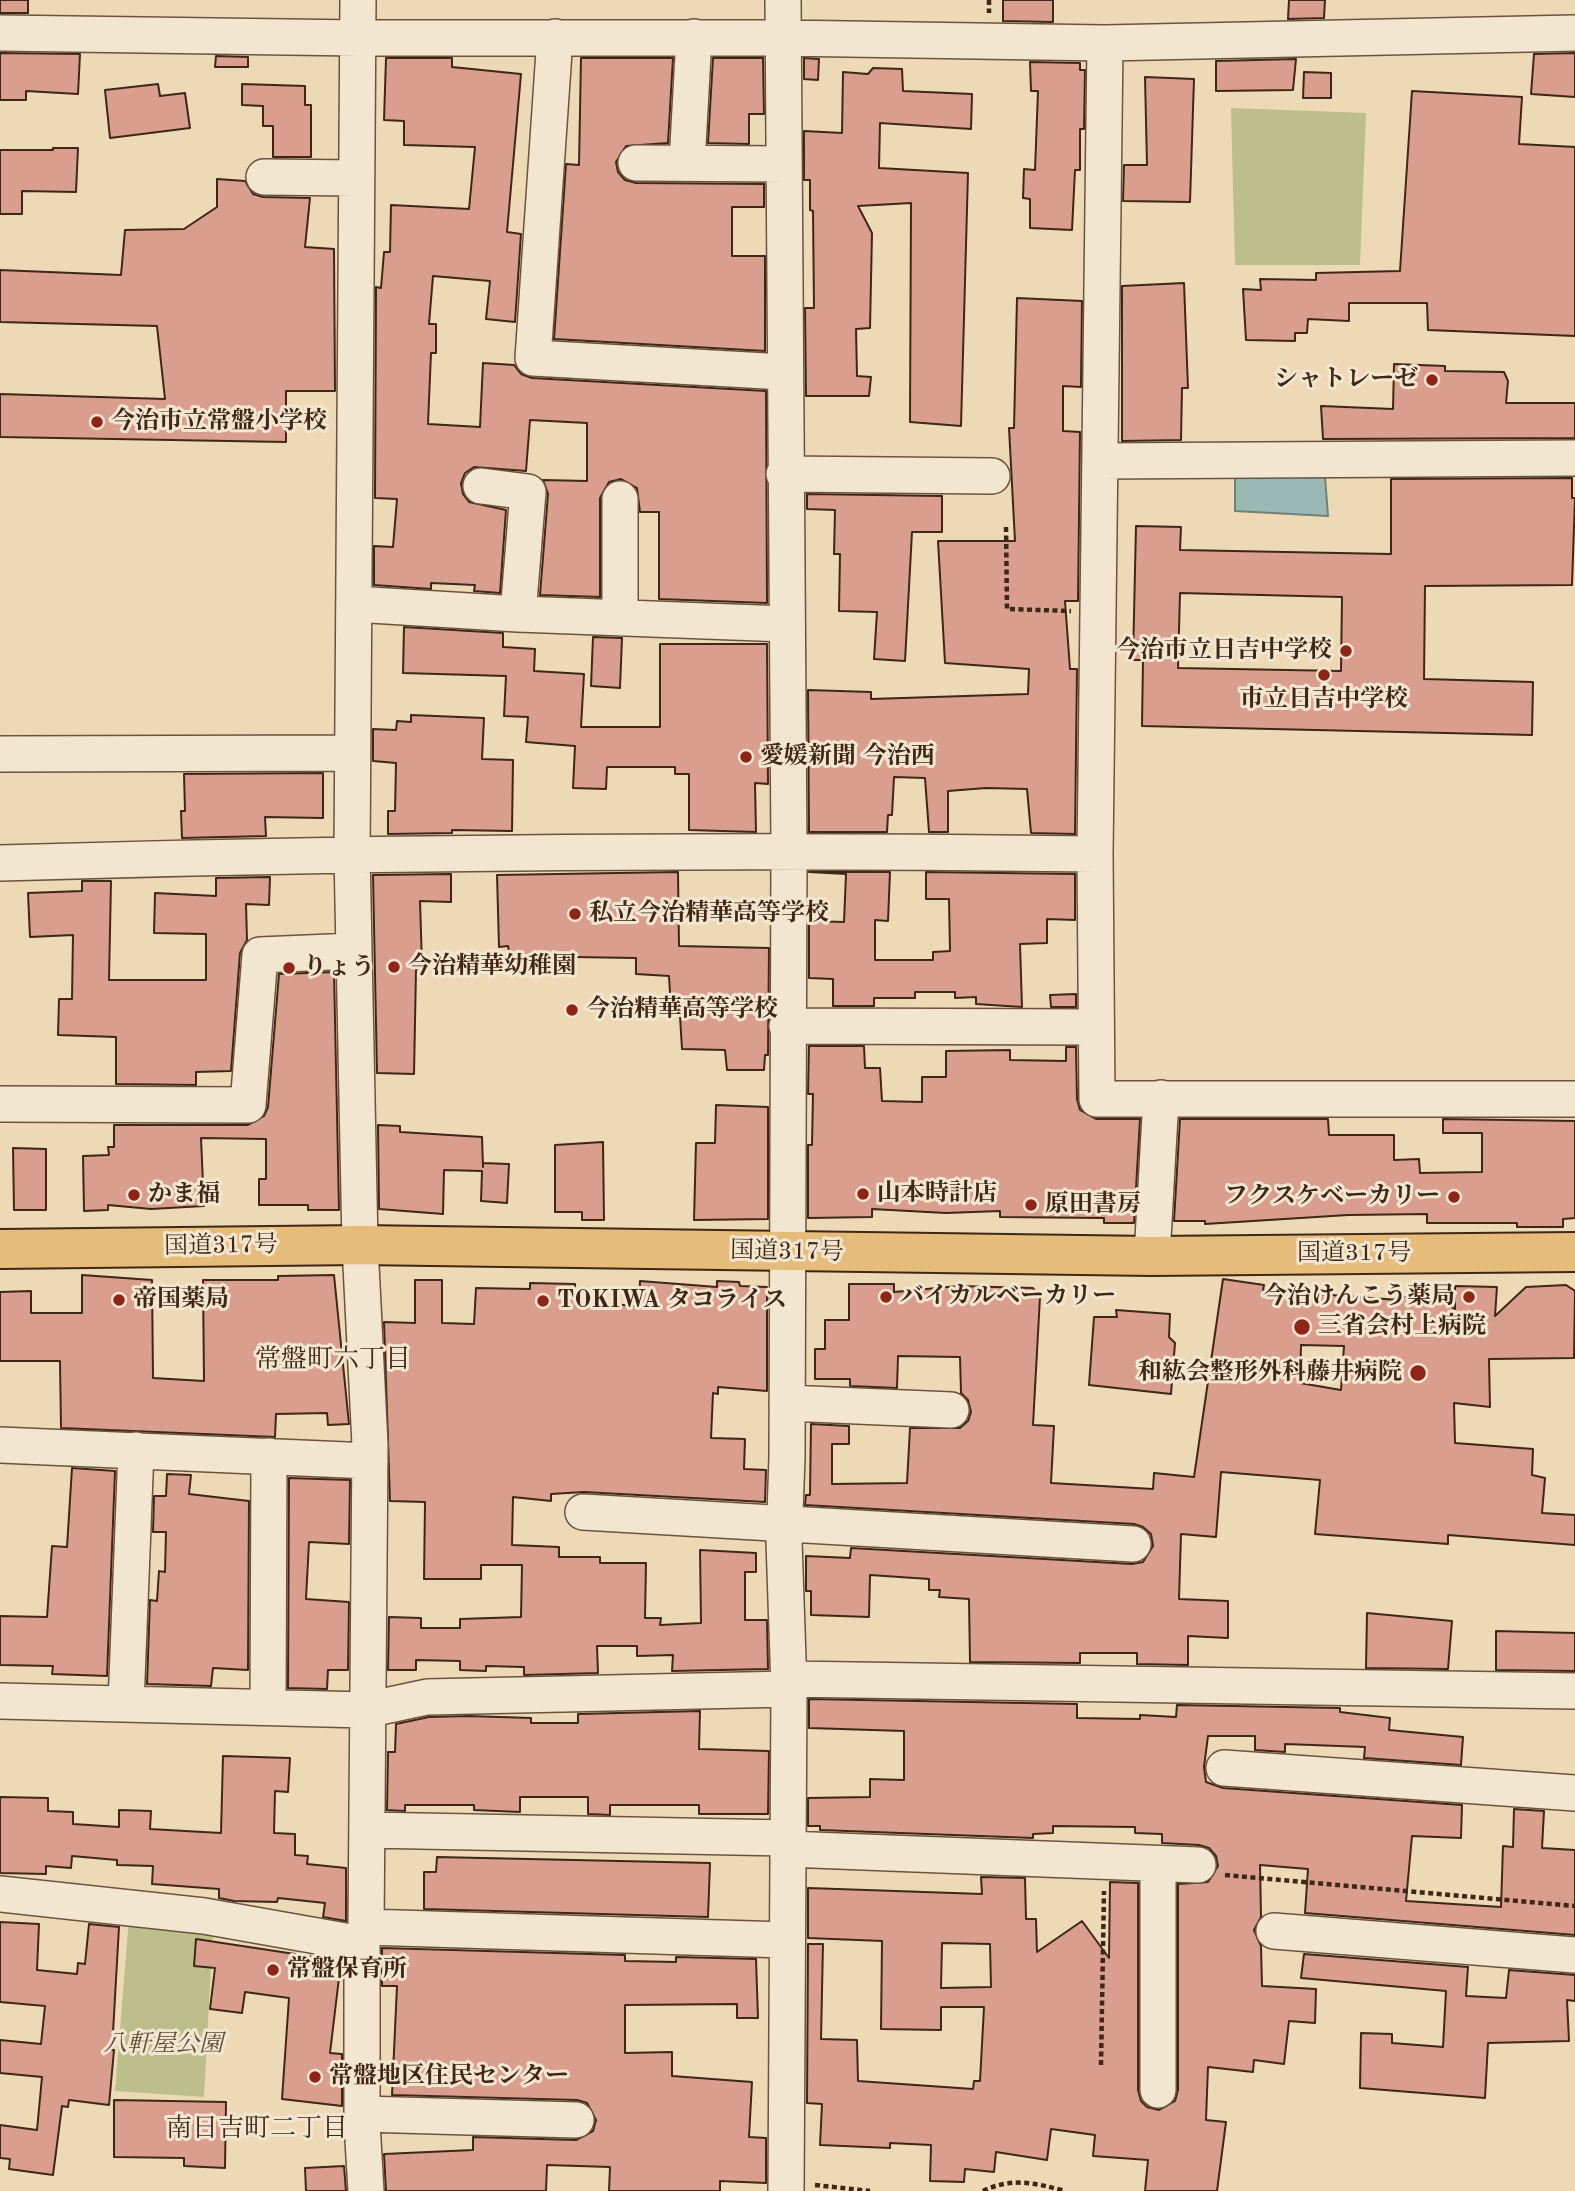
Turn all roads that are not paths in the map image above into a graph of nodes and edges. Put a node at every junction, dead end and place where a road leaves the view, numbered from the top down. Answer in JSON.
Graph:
{"nodes":[{"id":1,"x":358,"y":0,"type":"edge"},
{"id":2,"x":783,"y":0,"type":"edge"},
{"id":3,"x":0,"y":33,"type":"edge"},
{"id":4,"x":1575,"y":33,"type":"edge"},
{"id":5,"x":555,"y":37,"type":"junction"},
{"id":6,"x":694,"y":37,"type":"junction"},
{"id":7,"x":358,"y":38,"type":"junction"},
{"id":8,"x":783,"y":38,"type":"junction"},
{"id":9,"x":1105,"y":43,"type":"junction"},
{"id":10,"x":636,"y":163,"type":"dead end"},
{"id":11,"x":687,"y":163,"type":"junction"},
{"id":12,"x":784,"y":164,"type":"junction"},
{"id":13,"x":264,"y":177,"type":"dead end"},
{"id":14,"x":356,"y":178,"type":"junction"},
{"id":15,"x":784,"y":372,"type":"junction"},
{"id":16,"x":1575,"y":458,"type":"edge"},
{"id":17,"x":1100,"y":461,"type":"junction"},
{"id":18,"x":784,"y":474,"type":"junction"},
{"id":19,"x":992,"y":476,"type":"dead end"},
{"id":20,"x":481,"y":486,"type":"dead end"},
{"id":21,"x":620,"y":499,"type":"dead end"},
{"id":22,"x":354,"y":604,"type":"junction"},
{"id":23,"x":518,"y":614,"type":"junction"},
{"id":24,"x":620,"y":618,"type":"junction"},
{"id":25,"x":786,"y":624,"type":"junction"},
{"id":26,"x":352,"y":753,"type":"junction"},
{"id":27,"x":0,"y":754,"type":"edge"},
{"id":28,"x":789,"y":849,"type":"junction"},
{"id":29,"x":352,"y":852,"type":"junction"},
{"id":30,"x":1095,"y":854,"type":"junction"},
{"id":31,"x":0,"y":863,"type":"edge"},
{"id":32,"x":354,"y":951,"type":"junction"},
{"id":33,"x":787,"y":1026,"type":"junction"},
{"id":34,"x":1096,"y":1027,"type":"junction"},
{"id":35,"x":1161,"y":1098,"type":"junction"},
{"id":36,"x":1575,"y":1099,"type":"edge"},
{"id":37,"x":0,"y":1104,"type":"edge"},
{"id":38,"x":360,"y":1245,"type":"junction"},
{"id":39,"x":0,"y":1249,"type":"edge"},
{"id":40,"x":787,"y":1252,"type":"junction"},
{"id":41,"x":1575,"y":1252,"type":"edge"},
{"id":42,"x":1152,"y":1256,"type":"junction"},
{"id":43,"x":787,"y":1403,"type":"junction"},
{"id":44,"x":951,"y":1410,"type":"dead end"},
{"id":45,"x":0,"y":1445,"type":"edge"},
{"id":46,"x":136,"y":1450,"type":"junction"},
{"id":47,"x":269,"y":1456,"type":"junction"},
{"id":48,"x":370,"y":1461,"type":"junction"},
{"id":49,"x":583,"y":1511,"type":"dead end"},
{"id":50,"x":785,"y":1523,"type":"junction"},
{"id":51,"x":1133,"y":1544,"type":"dead end"},
{"id":52,"x":789,"y":1684,"type":"junction"},
{"id":53,"x":1575,"y":1691,"type":"edge"},
{"id":54,"x":0,"y":1701,"type":"edge"},
{"id":55,"x":126,"y":1704,"type":"junction"},
{"id":56,"x":268,"y":1707,"type":"junction"},
{"id":57,"x":366,"y":1710,"type":"junction"},
{"id":58,"x":1224,"y":1768,"type":"dead end"},
{"id":59,"x":1575,"y":1793,"type":"edge"},
{"id":60,"x":367,"y":1830,"type":"junction"},
{"id":61,"x":787,"y":1843,"type":"junction"},
{"id":62,"x":1158,"y":1864,"type":"junction"},
{"id":63,"x":1198,"y":1865,"type":"road end"},
{"id":64,"x":0,"y":1894,"type":"edge"},
{"id":65,"x":1273,"y":1931,"type":"dead end"},
{"id":66,"x":364,"y":1935,"type":"junction"},
{"id":67,"x":785,"y":1940,"type":"junction"},
{"id":68,"x":1575,"y":1955,"type":"edge"},
{"id":69,"x":1158,"y":2090,"type":"dead end"},
{"id":70,"x":363,"y":2114,"type":"junction"},
{"id":71,"x":576,"y":2120,"type":"dead end"},
{"id":72,"x":786,"y":2187,"type":"edge"},
{"id":73,"x":366,"y":2191,"type":"edge"}],
"edges":[{"from":1,"to":7,"type":"street"},
{"from":2,"to":8,"type":"street"},
{"from":3,"to":7,"type":"street"},
{"from":4,"to":9,"type":"street"},
{"from":5,"to":6,"type":"street"},
{"from":5,"to":7,"type":"street"},
{"from":5,"to":15,"type":"street"},
{"from":6,"to":8,"type":"street"},
{"from":6,"to":11,"type":"street"},
{"from":7,"to":14,"type":"street"},
{"from":8,"to":9,"type":"street"},
{"from":8,"to":12,"type":"street"},
{"from":9,"to":17,"type":"street"},
{"from":10,"to":11,"type":"street"},
{"from":11,"to":12,"type":"street"},
{"from":12,"to":15,"type":"street"},
{"from":13,"to":14,"type":"street"},
{"from":14,"to":22,"type":"street"},
{"from":15,"to":18,"type":"street"},
{"from":16,"to":17,"type":"street"},
{"from":17,"to":30,"type":"street"},
{"from":18,"to":19,"type":"street"},
{"from":18,"to":25,"type":"street"},
{"from":20,"to":23,"type":"street"},
{"from":21,"to":24,"type":"street"},
{"from":22,"to":23,"type":"street"},
{"from":22,"to":26,"type":"street"},
{"from":23,"to":24,"type":"street"},
{"from":24,"to":25,"type":"street"},
{"from":25,"to":28,"type":"street"},
{"from":26,"to":27,"type":"street"},
{"from":26,"to":29,"type":"street"},
{"from":28,"to":29,"type":"street"},
{"from":28,"to":30,"type":"street"},
{"from":28,"to":33,"type":"street"},
{"from":29,"to":31,"type":"street"},
{"from":29,"to":32,"type":"street"},
{"from":30,"to":34,"type":"street"},
{"from":32,"to":37,"type":"street"},
{"from":32,"to":38,"type":"street"},
{"from":33,"to":34,"type":"street"},
{"from":33,"to":40,"type":"street"},
{"from":34,"to":35,"type":"street"},
{"from":35,"to":36,"type":"street"},
{"from":35,"to":42,"type":"street"},
{"from":38,"to":39,"type":"highway","name":"国道317号"},
{"from":38,"to":40,"type":"highway","name":"国道317号"},
{"from":38,"to":48,"type":"street"},
{"from":40,"to":42,"type":"highway","name":"国道317号"},
{"from":40,"to":43,"type":"street"},
{"from":41,"to":42,"type":"highway","name":"国道317号"},
{"from":43,"to":44,"type":"street"},
{"from":43,"to":50,"type":"street"},
{"from":45,"to":46,"type":"street"},
{"from":46,"to":47,"type":"street"},
{"from":46,"to":55,"type":"street"},
{"from":47,"to":48,"type":"street"},
{"from":47,"to":56,"type":"street"},
{"from":48,"to":57,"type":"street"},
{"from":49,"to":50,"type":"street"},
{"from":50,"to":51,"type":"street"},
{"from":50,"to":52,"type":"street"},
{"from":52,"to":53,"type":"street"},
{"from":52,"to":57,"type":"street"},
{"from":52,"to":61,"type":"street"},
{"from":54,"to":55,"type":"street"},
{"from":55,"to":56,"type":"street"},
{"from":56,"to":57,"type":"street"},
{"from":57,"to":60,"type":"street"},
{"from":58,"to":59,"type":"street"},
{"from":60,"to":61,"type":"street"},
{"from":60,"to":66,"type":"street"},
{"from":61,"to":62,"type":"street"},
{"from":61,"to":67,"type":"street"},
{"from":62,"to":63,"type":"street"},
{"from":62,"to":69,"type":"street"},
{"from":64,"to":66,"type":"street"},
{"from":65,"to":68,"type":"street"},
{"from":66,"to":67,"type":"street"},
{"from":66,"to":70,"type":"street"},
{"from":67,"to":72,"type":"street"},
{"from":70,"to":71,"type":"street"},
{"from":70,"to":73,"type":"street"}]}
